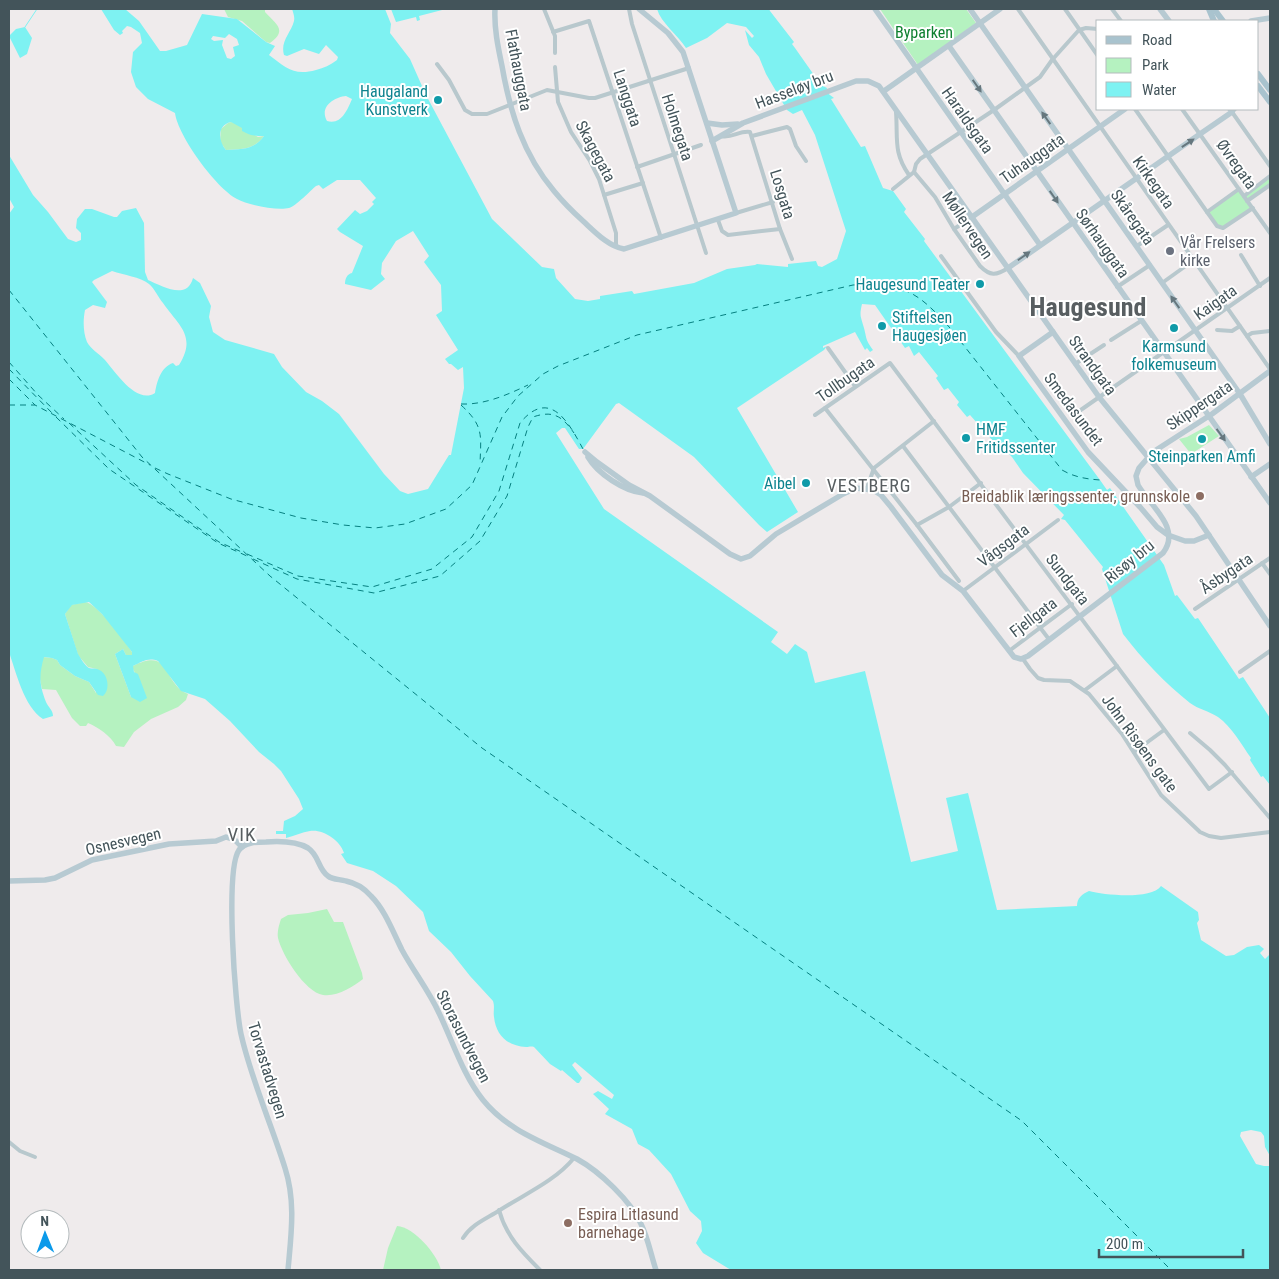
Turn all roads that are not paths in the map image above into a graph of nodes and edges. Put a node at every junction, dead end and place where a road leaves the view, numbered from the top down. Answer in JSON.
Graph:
{"nodes":[{"id":1,"x":496,"y":9,"type":"edge"},
{"id":2,"x":544,"y":9,"type":"edge"},
{"id":3,"x":629,"y":9,"type":"edge"},
{"id":4,"x":639,"y":9,"type":"edge"},
{"id":5,"x":876,"y":9,"type":"edge"},
{"id":6,"x":970,"y":9,"type":"edge"},
{"id":7,"x":1000,"y":9,"type":"edge"},
{"id":8,"x":1018,"y":9,"type":"edge"},
{"id":9,"x":1065,"y":9,"type":"edge"},
{"id":10,"x":1112,"y":9,"type":"edge"},
{"id":11,"x":1160,"y":9,"type":"edge"},
{"id":12,"x":1214,"y":9,"type":"edge"},
{"id":13,"x":1270,"y":18,"type":"edge"},
{"id":14,"x":1120,"y":20,"type":"edge"},
{"id":15,"x":1168,"y":20,"type":"edge"},
{"id":16,"x":1222,"y":20,"type":"edge"},
{"id":17,"x":1259,"y":21,"type":"edge"},
{"id":18,"x":980,"y":24,"type":"junction"},
{"id":19,"x":1096,"y":29,"type":"edge"},
{"id":20,"x":1080,"y":30,"type":"junction"},
{"id":21,"x":553,"y":32,"type":"junction"},
{"id":22,"x":949,"y":46,"type":"junction"},
{"id":23,"x":555,"y":53,"type":"dead end"},
{"id":24,"x":1096,"y":53,"type":"edge"},
{"id":25,"x":1052,"y":60,"type":"junction"},
{"id":26,"x":437,"y":64,"type":"dead end"},
{"id":27,"x":555,"y":67,"type":"dead end"},
{"id":28,"x":689,"y":68,"type":"junction"},
{"id":29,"x":916,"y":70,"type":"junction"},
{"id":30,"x":1259,"y":75,"type":"edge"},
{"id":31,"x":650,"y":80,"type":"junction"},
{"id":32,"x":1259,"y":87,"type":"edge"},
{"id":33,"x":1025,"y":88,"type":"junction"},
{"id":34,"x":1270,"y":90,"type":"edge"},
{"id":35,"x":557,"y":91,"type":"junction"},
{"id":36,"x":884,"y":91,"type":"junction"},
{"id":37,"x":612,"y":93,"type":"junction"},
{"id":38,"x":1270,"y":102,"type":"edge"},
{"id":39,"x":510,"y":106,"type":"junction"},
{"id":40,"x":896,"y":109,"type":"junction"},
{"id":41,"x":994,"y":110,"type":"junction"},
{"id":42,"x":1124,"y":110,"type":"edge"},
{"id":43,"x":1136,"y":110,"type":"edge"},
{"id":44,"x":1183,"y":110,"type":"edge"},
{"id":45,"x":1232,"y":110,"type":"edge"},
{"id":46,"x":707,"y":123,"type":"junction"},
{"id":47,"x":742,"y":123,"type":"junction"},
{"id":48,"x":1100,"y":127,"type":"junction"},
{"id":49,"x":960,"y":132,"type":"junction"},
{"id":50,"x":1200,"y":134,"type":"junction"},
{"id":51,"x":720,"y":136,"type":"junction"},
{"id":52,"x":752,"y":136,"type":"junction"},
{"id":53,"x":712,"y":141,"type":"junction"},
{"id":54,"x":701,"y":145,"type":"dead end"},
{"id":55,"x":1068,"y":149,"type":"junction"},
{"id":56,"x":674,"y":154,"type":"junction"},
{"id":57,"x":928,"y":154,"type":"junction"},
{"id":58,"x":1168,"y":156,"type":"junction"},
{"id":59,"x":806,"y":161,"type":"dead end"},
{"id":60,"x":637,"y":166,"type":"junction"},
{"id":61,"x":1270,"y":166,"type":"edge"},
{"id":62,"x":914,"y":172,"type":"junction"},
{"id":63,"x":1036,"y":172,"type":"junction"},
{"id":64,"x":909,"y":174,"type":"junction"},
{"id":65,"x":1270,"y":176,"type":"edge"},
{"id":66,"x":1136,"y":178,"type":"junction"},
{"id":67,"x":642,"y":183,"type":"junction"},
{"id":68,"x":1270,"y":184,"type":"edge"},
{"id":69,"x":893,"y":188,"type":"dead end"},
{"id":70,"x":1239,"y":189,"type":"junction"},
{"id":71,"x":1004,"y":194,"type":"junction"},
{"id":72,"x":604,"y":195,"type":"junction"},
{"id":73,"x":1244,"y":196,"type":"junction"},
{"id":74,"x":1104,"y":201,"type":"junction"},
{"id":75,"x":1248,"y":201,"type":"junction"},
{"id":76,"x":773,"y":202,"type":"junction"},
{"id":77,"x":1252,"y":208,"type":"junction"},
{"id":78,"x":1207,"y":212,"type":"junction"},
{"id":79,"x":736,"y":214,"type":"junction"},
{"id":80,"x":972,"y":217,"type":"junction"},
{"id":81,"x":718,"y":220,"type":"junction"},
{"id":82,"x":1072,"y":223,"type":"junction"},
{"id":83,"x":1168,"y":225,"type":"junction"},
{"id":84,"x":698,"y":226,"type":"junction"},
{"id":85,"x":780,"y":229,"type":"junction"},
{"id":86,"x":954,"y":229,"type":"junction"},
{"id":87,"x":1270,"y":234,"type":"edge"},
{"id":88,"x":661,"y":238,"type":"junction"},
{"id":89,"x":1040,"y":245,"type":"junction"},
{"id":90,"x":1137,"y":246,"type":"junction"},
{"id":91,"x":616,"y":247,"type":"junction"},
{"id":92,"x":706,"y":253,"type":"dead end"},
{"id":93,"x":1242,"y":255,"type":"dead end"},
{"id":94,"x":941,"y":256,"type":"dead end"},
{"id":95,"x":792,"y":259,"type":"dead end"},
{"id":96,"x":1194,"y":260,"type":"junction"},
{"id":97,"x":1150,"y":265,"type":"junction"},
{"id":98,"x":1008,"y":268,"type":"junction"},
{"id":99,"x":1270,"y":278,"type":"edge"},
{"id":100,"x":1162,"y":283,"type":"junction"},
{"id":101,"x":1260,"y":286,"type":"junction"},
{"id":102,"x":1117,"y":287,"type":"junction"},
{"id":103,"x":1228,"y":308,"type":"junction"},
{"id":104,"x":1141,"y":321,"type":"junction"},
{"id":105,"x":1240,"y":326,"type":"junction"},
{"id":106,"x":1196,"y":330,"type":"junction"},
{"id":107,"x":1216,"y":330,"type":"dead end"},
{"id":108,"x":1270,"y":331,"type":"edge"},
{"id":109,"x":1053,"y":332,"type":"junction"},
{"id":110,"x":1247,"y":336,"type":"junction"},
{"id":111,"x":1111,"y":340,"type":"dead end"},
{"id":112,"x":1104,"y":346,"type":"dead end"},
{"id":113,"x":828,"y":348,"type":"dead end"},
{"id":114,"x":1163,"y":352,"type":"junction"},
{"id":115,"x":1019,"y":356,"type":"junction"},
{"id":116,"x":890,"y":363,"type":"joint"},
{"id":117,"x":1075,"y":364,"type":"junction"},
{"id":118,"x":1270,"y":370,"type":"edge"},
{"id":119,"x":855,"y":386,"type":"junction"},
{"id":120,"x":1240,"y":394,"type":"junction"},
{"id":121,"x":1099,"y":397,"type":"junction"},
{"id":122,"x":825,"y":408,"type":"junction"},
{"id":123,"x":1075,"y":414,"type":"dead end"},
{"id":124,"x":815,"y":415,"type":"dead end"},
{"id":125,"x":1208,"y":417,"type":"junction"},
{"id":126,"x":934,"y":421,"type":"junction"},
{"id":127,"x":1270,"y":444,"type":"edge"},
{"id":128,"x":904,"y":446,"type":"junction"},
{"id":129,"x":584,"y":450,"type":"dead end"},
{"id":130,"x":1146,"y":459,"type":"junction"},
{"id":131,"x":1270,"y":464,"type":"edge"},
{"id":132,"x":874,"y":468,"type":"junction"},
{"id":133,"x":1251,"y":477,"type":"junction"},
{"id":134,"x":981,"y":482,"type":"junction"},
{"id":135,"x":867,"y":488,"type":"junction"},
{"id":136,"x":1270,"y":503,"type":"edge"},
{"id":137,"x":949,"y":506,"type":"junction"},
{"id":138,"x":1058,"y":520,"type":"dead end"},
{"id":139,"x":918,"y":525,"type":"junction"},
{"id":140,"x":1209,"y":535,"type":"junction"},
{"id":141,"x":1026,"y":544,"type":"junction"},
{"id":142,"x":1270,"y":558,"type":"edge"},
{"id":143,"x":1262,"y":563,"type":"junction"},
{"id":144,"x":994,"y":568,"type":"junction"},
{"id":145,"x":1270,"y":574,"type":"edge"},
{"id":146,"x":1239,"y":579,"type":"junction"},
{"id":147,"x":959,"y":581,"type":"dead end"},
{"id":148,"x":963,"y":591,"type":"junction"},
{"id":149,"x":1072,"y":604,"type":"junction"},
{"id":150,"x":1195,"y":609,"type":"dead end"},
{"id":151,"x":1270,"y":626,"type":"edge"},
{"id":152,"x":1040,"y":628,"type":"junction"},
{"id":153,"x":1048,"y":638,"type":"dead end"},
{"id":154,"x":1009,"y":651,"type":"junction"},
{"id":155,"x":1270,"y":651,"type":"edge"},
{"id":156,"x":1026,"y":657,"type":"junction"},
{"id":157,"x":1117,"y":666,"type":"junction"},
{"id":158,"x":1240,"y":672,"type":"dead end"},
{"id":159,"x":1085,"y":690,"type":"junction"},
{"id":160,"x":1164,"y":730,"type":"junction"},
{"id":161,"x":1190,"y":733,"type":"dead end"},
{"id":162,"x":1134,"y":752,"type":"junction"},
{"id":163,"x":1232,"y":772,"type":"junction"},
{"id":164,"x":1270,"y":818,"type":"edge"},
{"id":165,"x":1270,"y":832,"type":"edge"},
{"id":166,"x":242,"y":847,"type":"junction"},
{"id":167,"x":9,"y":881,"type":"edge"},
{"id":168,"x":9,"y":1142,"type":"edge"},
{"id":169,"x":35,"y":1157,"type":"dead end"},
{"id":170,"x":574,"y":1158,"type":"junction"},
{"id":171,"x":499,"y":1210,"type":"junction"},
{"id":172,"x":462,"y":1238,"type":"dead end"},
{"id":173,"x":288,"y":1270,"type":"edge"},
{"id":174,"x":540,"y":1270,"type":"edge"},
{"id":175,"x":656,"y":1270,"type":"edge"}],
"edges":[{"from":1,"to":39,"type":"street","name":"Flathauggata"},
{"from":2,"to":21,"type":"street"},
{"from":3,"to":31,"type":"street","name":"Holmegata"},
{"from":4,"to":28,"type":"street"},
{"from":5,"to":29,"type":"street","name":"Haraldsgata"},
{"from":6,"to":18,"type":"street","name":"Skåregata"},
{"from":7,"to":18,"type":"street"},
{"from":8,"to":25,"type":"street","name":"Kirkegata"},
{"from":9,"to":20,"type":"street"},
{"from":10,"to":14,"type":"street"},
{"from":11,"to":15,"type":"street"},
{"from":12,"to":16,"type":"main road"},
{"from":13,"to":17,"type":"street"},
{"from":18,"to":22,"type":"street"},
{"from":18,"to":33,"type":"street","name":"Skåregata"},
{"from":19,"to":20,"type":"street"},
{"from":20,"to":24,"type":"street"},
{"from":20,"to":25,"type":"street"},
{"from":21,"to":23,"type":"street"},
{"from":21,"to":37,"type":"street","name":"Langgata"},
{"from":22,"to":29,"type":"street"},
{"from":22,"to":41,"type":"street","name":"Sørhauggata","one_way":true},
{"from":25,"to":33,"type":"street"},
{"from":25,"to":48,"type":"street","name":"Kirkegata"},
{"from":26,"to":39,"type":"street"},
{"from":27,"to":35,"type":"street","name":"Skagegata"},
{"from":28,"to":31,"type":"street"},
{"from":28,"to":46,"type":"street"},
{"from":29,"to":36,"type":"street"},
{"from":29,"to":49,"type":"street","name":"Haraldsgata"},
{"from":30,"to":34,"type":"main road"},
{"from":31,"to":37,"type":"street"},
{"from":31,"to":56,"type":"street","name":"Holmegata"},
{"from":32,"to":38,"type":"main road"},
{"from":33,"to":41,"type":"street"},
{"from":55,"to":33,"type":"street","name":"Skåregata","one_way":true},
{"from":35,"to":37,"type":"street"},
{"from":35,"to":39,"type":"street"},
{"from":35,"to":72,"type":"street","name":"Skagegata"},
{"from":36,"to":40,"type":"street","name":"Strandgata"},
{"from":36,"to":47,"type":"street","name":"Hasseløy bru"},
{"from":37,"to":60,"type":"street","name":"Langgata"},
{"from":39,"to":91,"type":"street","name":"Flathauggata"},
{"from":40,"to":57,"type":"street","name":"Strandgata"},
{"from":40,"to":64,"type":"street"},
{"from":41,"to":49,"type":"street"},
{"from":41,"to":63,"type":"street","name":"Sørhauggata"},
{"from":42,"to":48,"type":"street","name":"Tuhauggata"},
{"from":43,"to":58,"type":"street"},
{"from":44,"to":50,"type":"street","name":"Øvregata"},
{"from":45,"to":50,"type":"street"},
{"from":45,"to":61,"type":"street"},
{"from":46,"to":47,"type":"street"},
{"from":46,"to":53,"type":"street"},
{"from":47,"to":51,"type":"street"},
{"from":48,"to":55,"type":"street","name":"Tuhauggata"},
{"from":48,"to":66,"type":"street","name":"Kirkegata"},
{"from":49,"to":57,"type":"street"},
{"from":49,"to":71,"type":"street","name":"Haraldsgata"},
{"from":58,"to":50,"type":"street","one_way":true},
{"from":50,"to":70,"type":"street","name":"Øvregata"},
{"from":51,"to":52,"type":"street"},
{"from":51,"to":53,"type":"street"},
{"from":52,"to":59,"type":"street"},
{"from":52,"to":76,"type":"street","name":"Losgata"},
{"from":53,"to":79,"type":"street"},
{"from":54,"to":56,"type":"street"},
{"from":55,"to":63,"type":"street","name":"Tuhauggata"},
{"from":55,"to":74,"type":"street","name":"Skåregata"},
{"from":56,"to":60,"type":"street"},
{"from":56,"to":84,"type":"street","name":"Holmegata"},
{"from":57,"to":62,"type":"street"},
{"from":57,"to":80,"type":"street","name":"Strandgata"},
{"from":58,"to":66,"type":"street"},
{"from":58,"to":78,"type":"street"},
{"from":60,"to":67,"type":"street","name":"Langgata"},
{"from":62,"to":64,"type":"street"},
{"from":62,"to":86,"type":"street","name":"Møllervegen"},
{"from":63,"to":71,"type":"street","name":"Tuhauggata"},
{"from":63,"to":82,"type":"street","name":"Sørhauggata","one_way":true},
{"from":64,"to":69,"type":"street"},
{"from":65,"to":73,"type":"street"},
{"from":66,"to":74,"type":"street"},
{"from":66,"to":83,"type":"street","name":"Kirkegata"},
{"from":67,"to":72,"type":"street"},
{"from":67,"to":88,"type":"street","name":"Langgata"},
{"from":68,"to":75,"type":"street"},
{"from":70,"to":73,"type":"street","name":"Øvregata"},
{"from":70,"to":78,"type":"street"},
{"from":71,"to":80,"type":"street","name":"Tuhauggata"},
{"from":71,"to":89,"type":"street","name":"Haraldsgata"},
{"from":72,"to":91,"type":"street","name":"Skagegata"},
{"from":73,"to":75,"type":"street","name":"Øvregata"},
{"from":74,"to":82,"type":"street"},
{"from":74,"to":90,"type":"street","name":"Skåregata"},
{"from":75,"to":77,"type":"street","name":"Øvregata"},
{"from":76,"to":79,"type":"street"},
{"from":76,"to":85,"type":"street","name":"Losgata"},
{"from":77,"to":78,"type":"street"},
{"from":77,"to":87,"type":"street","name":"Øvregata"},
{"from":79,"to":81,"type":"street"},
{"from":80,"to":86,"type":"street","name":"Tuhauggata"},
{"from":80,"to":98,"type":"street","name":"Strandgata"},
{"from":81,"to":84,"type":"street"},
{"from":81,"to":85,"type":"street"},
{"from":82,"to":89,"type":"street"},
{"from":82,"to":102,"type":"street","name":"Sørhauggata"},
{"from":83,"to":90,"type":"street"},
{"from":83,"to":96,"type":"street","name":"Kirkegata"},
{"from":84,"to":88,"type":"street"},
{"from":84,"to":92,"type":"street","name":"Holmegata"},
{"from":85,"to":95,"type":"street","name":"Losgata"},
{"from":86,"to":98,"type":"street","name":"Møllervegen"},
{"from":88,"to":91,"type":"street"},
{"from":98,"to":89,"type":"street","one_way":true},
{"from":90,"to":97,"type":"street","name":"Skåregata"},
{"from":93,"to":101,"type":"street"},
{"from":94,"to":115,"type":"street","name":"Smedasundet"},
{"from":96,"to":100,"type":"street"},
{"from":96,"to":103,"type":"street","name":"Kirkegata"},
{"from":97,"to":100,"type":"street","name":"Skåregata"},
{"from":97,"to":102,"type":"street"},
{"from":98,"to":109,"type":"street","name":"Strandgata"},
{"from":99,"to":101,"type":"street","name":"Kaigata"},
{"from":106,"to":100,"type":"street","name":"Skåregata","one_way":true},
{"from":101,"to":103,"type":"street","name":"Kaigata"},
{"from":102,"to":104,"type":"street","name":"Sørhauggata"},
{"from":103,"to":105,"type":"street","name":"Kirkegata"},
{"from":103,"to":106,"type":"street","name":"Kaigata"},
{"from":104,"to":111,"type":"street"},
{"from":104,"to":114,"type":"street","name":"Sørhauggata"},
{"from":105,"to":107,"type":"street"},
{"from":105,"to":110,"type":"street","name":"Kirkegata"},
{"from":106,"to":114,"type":"street","name":"Kaigata"},
{"from":106,"to":120,"type":"street","name":"Skåregata"},
{"from":108,"to":110,"type":"street"},
{"from":109,"to":115,"type":"street"},
{"from":109,"to":117,"type":"street","name":"Strandgata"},
{"from":110,"to":118,"type":"street","name":"Kirkegata"},
{"from":112,"to":117,"type":"street"},
{"from":113,"to":119,"type":"street"},
{"from":114,"to":121,"type":"street","name":"Kaigata"},
{"from":114,"to":125,"type":"street","name":"Sørhauggata"},
{"from":115,"to":140,"type":"street","name":"Smedasundet"},
{"from":116,"to":119,"type":"street","name":"Tollbugata"},
{"from":116,"to":126,"type":"street","name":"Sundgata"},
{"from":117,"to":121,"type":"street","name":"Strandgata"},
{"from":118,"to":120,"type":"street","name":"Skippergata"},
{"from":119,"to":122,"type":"street","name":"Tollbugata"},
{"from":120,"to":125,"type":"street","name":"Skippergata"},
{"from":120,"to":127,"type":"street","name":"Skåregata"},
{"from":121,"to":123,"type":"street","name":"Kaigata"},
{"from":121,"to":130,"type":"street","name":"Strandgata"},
{"from":122,"to":124,"type":"street","name":"Tollbugata"},
{"from":122,"to":132,"type":"street"},
{"from":125,"to":130,"type":"street","name":"Skippergata"},
{"from":125,"to":133,"type":"street","name":"Sørhauggata","one_way":true},
{"from":126,"to":128,"type":"street"},
{"from":126,"to":134,"type":"street","name":"Sundgata"},
{"from":128,"to":132,"type":"street"},
{"from":128,"to":137,"type":"street"},
{"from":129,"to":135,"type":"street"},
{"from":130,"to":140,"type":"street","name":"Strandgata"},
{"from":130,"to":156,"type":"street","name":"Risøy bru"},
{"from":131,"to":133,"type":"street"},
{"from":132,"to":135,"type":"street"},
{"from":132,"to":139,"type":"street"},
{"from":133,"to":136,"type":"street","name":"Sørhauggata"},
{"from":134,"to":137,"type":"street"},
{"from":134,"to":141,"type":"street","name":"Sundgata"},
{"from":135,"to":148,"type":"street"},
{"from":137,"to":139,"type":"street"},
{"from":137,"to":144,"type":"street"},
{"from":138,"to":141,"type":"street","name":"Vågsgata"},
{"from":139,"to":147,"type":"street"},
{"from":140,"to":146,"type":"street","name":"Strandgata"},
{"from":141,"to":144,"type":"street","name":"Vågsgata"},
{"from":141,"to":149,"type":"street","name":"Sundgata"},
{"from":142,"to":143,"type":"street","name":"Åsbygata"},
{"from":143,"to":145,"type":"street"},
{"from":143,"to":146,"type":"street","name":"Åsbygata"},
{"from":144,"to":148,"type":"street","name":"Vågsgata"},
{"from":144,"to":152,"type":"street"},
{"from":146,"to":150,"type":"street","name":"Åsbygata"},
{"from":146,"to":151,"type":"street","name":"Strandgata"},
{"from":148,"to":154,"type":"street"},
{"from":149,"to":152,"type":"street","name":"Fjellgata"},
{"from":149,"to":157,"type":"street","name":"Sundgata"},
{"from":152,"to":153,"type":"street"},
{"from":152,"to":154,"type":"street","name":"Fjellgata"},
{"from":154,"to":156,"type":"street"},
{"from":155,"to":158,"type":"street"},
{"from":156,"to":159,"type":"street","name":"John Risøens gate"},
{"from":157,"to":159,"type":"street"},
{"from":157,"to":160,"type":"street","name":"Sundgata"},
{"from":159,"to":162,"type":"street","name":"John Risøens gate"},
{"from":160,"to":162,"type":"street"},
{"from":160,"to":163,"type":"street","name":"Sundgata"},
{"from":161,"to":163,"type":"street"},
{"from":162,"to":165,"type":"street","name":"John Risøens gate"},
{"from":163,"to":164,"type":"street"},
{"from":166,"to":167,"type":"street","name":"Osnesvegen"},
{"from":166,"to":170,"type":"street","name":"Storasundvegen"},
{"from":166,"to":173,"type":"street","name":"Torvastadvegen"},
{"from":168,"to":169,"type":"street"},
{"from":170,"to":171,"type":"street"},
{"from":170,"to":175,"type":"street","name":"Storasundvegen"},
{"from":171,"to":172,"type":"street"},
{"from":171,"to":174,"type":"street"}]}
